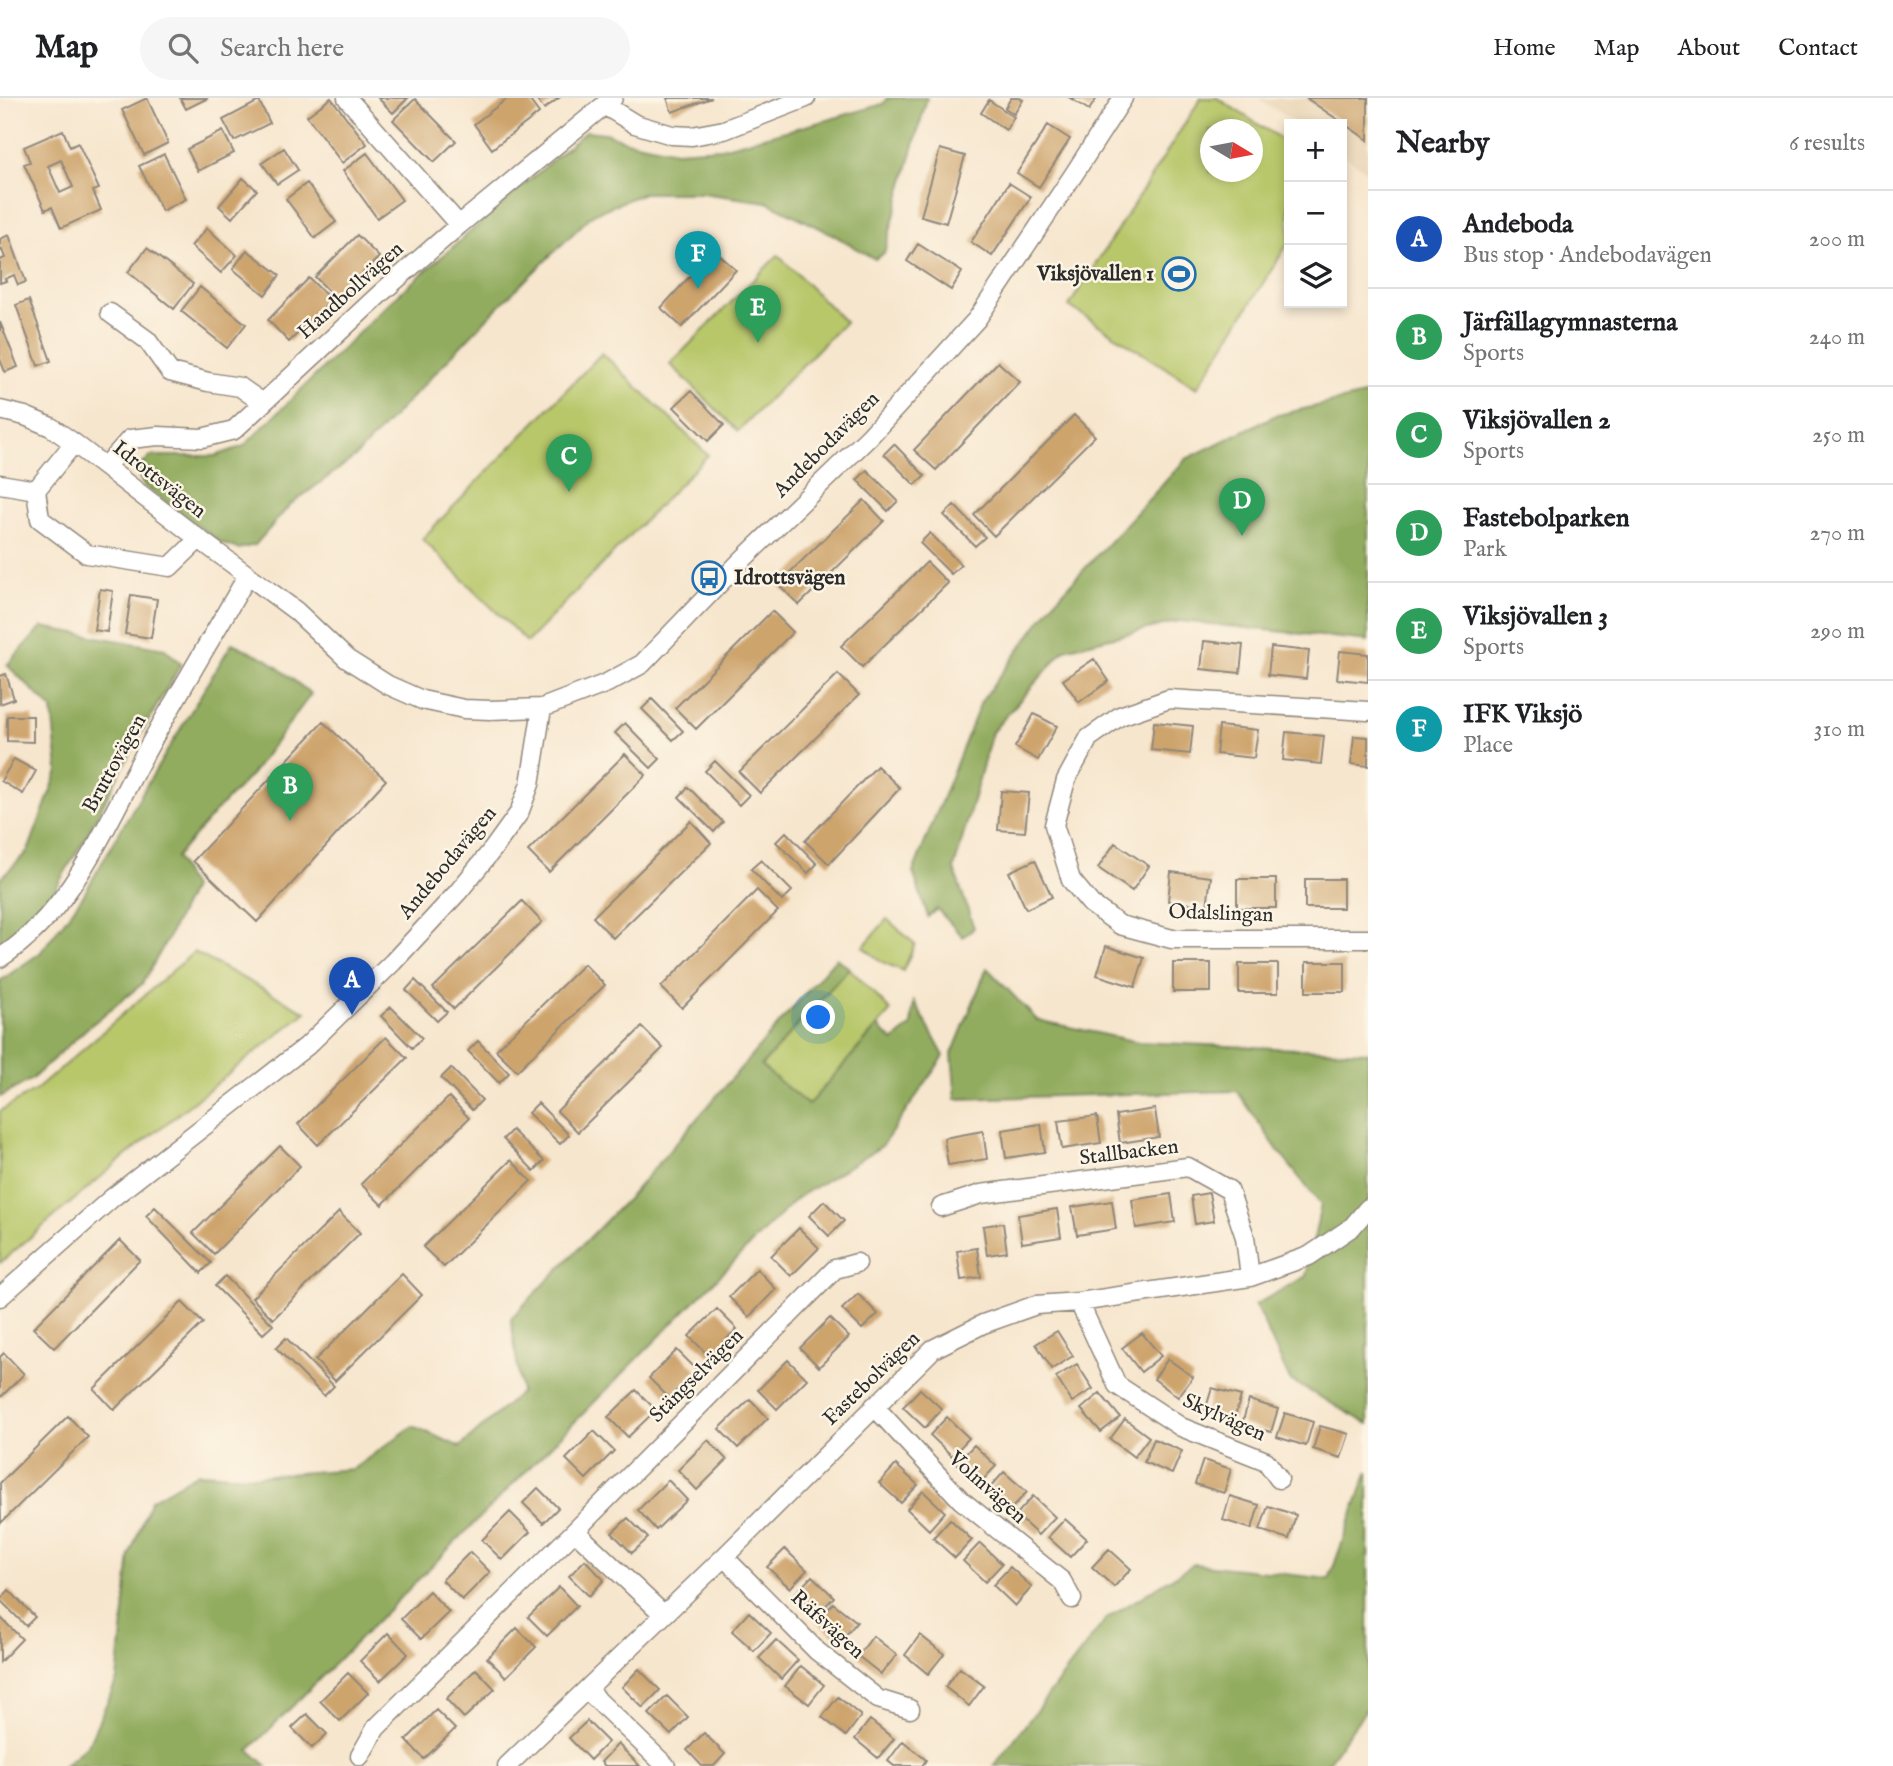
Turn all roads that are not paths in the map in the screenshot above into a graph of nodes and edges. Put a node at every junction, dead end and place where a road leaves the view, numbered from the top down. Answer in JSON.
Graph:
{"nodes":[{"id":1,"x":347,"y":98,"type":"edge"},
{"id":2,"x":806,"y":98,"type":"edge"},
{"id":3,"x":1123,"y":98,"type":"edge"},
{"id":4,"x":608,"y":101,"type":"edge"},
{"id":5,"x":459,"y":225,"type":"junction"},
{"id":6,"x":110,"y":313,"type":"dead end"},
{"id":7,"x":263,"y":403,"type":"junction"},
{"id":8,"x":0,"y":410,"type":"edge"},
{"id":9,"x":74,"y":443,"type":"junction"},
{"id":10,"x":105,"y":467,"type":"junction"},
{"id":11,"x":0,"y":484,"type":"edge"},
{"id":12,"x":36,"y":490,"type":"junction"},
{"id":13,"x":199,"y":539,"type":"junction"},
{"id":14,"x":248,"y":575,"type":"junction"},
{"id":15,"x":542,"y":708,"type":"junction"},
{"id":16,"x":1368,"y":710,"type":"edge"},
{"id":17,"x":1368,"y":939,"type":"edge"},
{"id":18,"x":0,"y":958,"type":"edge"},
{"id":19,"x":942,"y":1207,"type":"dead end"},
{"id":20,"x":1368,"y":1208,"type":"edge"},
{"id":21,"x":857,"y":1263,"type":"dead end"},
{"id":22,"x":1250,"y":1276,"type":"junction"},
{"id":23,"x":0,"y":1297,"type":"edge"},
{"id":24,"x":1079,"y":1301,"type":"junction"},
{"id":25,"x":874,"y":1406,"type":"junction"},
{"id":26,"x":1279,"y":1479,"type":"dead end"},
{"id":27,"x":575,"y":1531,"type":"junction"},
{"id":28,"x":724,"y":1557,"type":"junction"},
{"id":29,"x":1072,"y":1599,"type":"dead end"},
{"id":30,"x":663,"y":1614,"type":"junction"},
{"id":31,"x":587,"y":1690,"type":"junction"},
{"id":32,"x":910,"y":1709,"type":"dead end"},
{"id":33,"x":360,"y":1756,"type":"dead end"},
{"id":34,"x":507,"y":1766,"type":"edge"},
{"id":35,"x":666,"y":1766,"type":"edge"}],
"edges":[{"from":1,"to":5,"type":"street"},
{"from":2,"to":4,"type":"street"},
{"from":3,"to":15,"type":"street","name":"Andebodavägen"},
{"from":4,"to":5,"type":"street","name":"Handbollvägen"},
{"from":5,"to":7,"type":"street","name":"Handbollvägen"},
{"from":6,"to":7,"type":"street"},
{"from":7,"to":10,"type":"street","name":"Handbollvägen"},
{"from":8,"to":9,"type":"street","name":"Idrottsvägen"},
{"from":9,"to":10,"type":"street","name":"Idrottsvägen"},
{"from":9,"to":12,"type":"street"},
{"from":10,"to":13,"type":"street","name":"Idrottsvägen"},
{"from":11,"to":12,"type":"street"},
{"from":12,"to":13,"type":"street"},
{"from":13,"to":14,"type":"street","name":"Idrottsvägen"},
{"from":14,"to":15,"type":"street","name":"Idrottsvägen"},
{"from":14,"to":18,"type":"street","name":"Bruttovägen"},
{"from":15,"to":23,"type":"street","name":"Andebodavägen"},
{"from":16,"to":17,"type":"street","name":"Odalslingan"},
{"from":19,"to":22,"type":"street","name":"Stallbacken"},
{"from":20,"to":22,"type":"street","name":"Fastebolvägen"},
{"from":21,"to":27,"type":"street","name":"Stängselvägen"},
{"from":22,"to":24,"type":"street","name":"Fastebolvägen"},
{"from":24,"to":25,"type":"street","name":"Fastebolvägen"},
{"from":24,"to":26,"type":"street","name":"Skylvägen"},
{"from":25,"to":28,"type":"street","name":"Fastebolvägen"},
{"from":25,"to":29,"type":"street","name":"Volmvägen"},
{"from":27,"to":30,"type":"street"},
{"from":27,"to":33,"type":"street","name":"Stängselvägen"},
{"from":28,"to":30,"type":"street","name":"Fastebolvägen"},
{"from":28,"to":32,"type":"street","name":"Räfsvägen"},
{"from":30,"to":31,"type":"street","name":"Fastebolvägen"},
{"from":31,"to":34,"type":"street","name":"Fastebolvägen"},
{"from":31,"to":35,"type":"street"}]}
